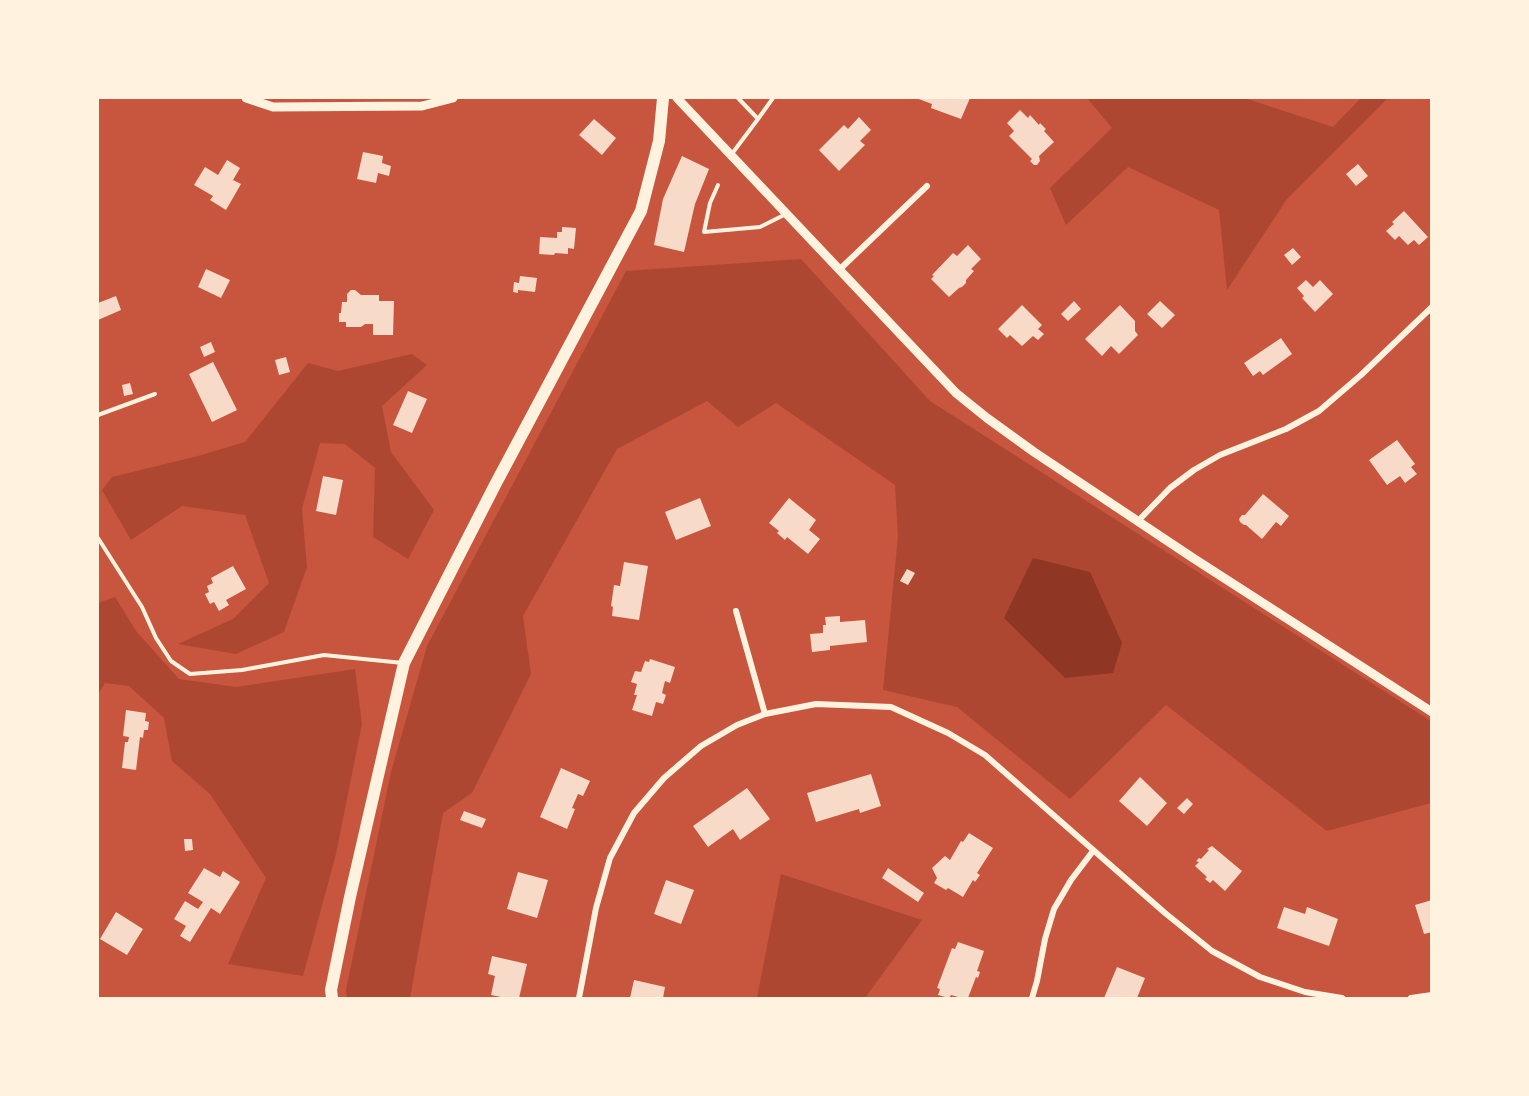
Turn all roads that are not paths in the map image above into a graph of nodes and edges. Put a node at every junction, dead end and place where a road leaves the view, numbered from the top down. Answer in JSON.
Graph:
{"nodes":[{"id":1,"x":246,"y":98,"type":"edge"},
{"id":2,"x":453,"y":98,"type":"edge"},
{"id":3,"x":663,"y":98,"type":"edge"},
{"id":4,"x":676,"y":98,"type":"edge"},
{"id":5,"x":738,"y":98,"type":"edge"},
{"id":6,"x":773,"y":98,"type":"edge"},
{"id":7,"x":758,"y":119,"type":"junction"},
{"id":8,"x":730,"y":154,"type":"junction"},
{"id":9,"x":718,"y":185,"type":"dead end"},
{"id":10,"x":927,"y":186,"type":"dead end"},
{"id":11,"x":787,"y":214,"type":"junction"},
{"id":12,"x":839,"y":270,"type":"junction"},
{"id":13,"x":1431,"y":307,"type":"edge"},
{"id":14,"x":155,"y":394,"type":"dead end"},
{"id":15,"x":98,"y":415,"type":"edge"},
{"id":16,"x":1138,"y":521,"type":"junction"},
{"id":17,"x":98,"y":538,"type":"edge"},
{"id":18,"x":736,"y":611,"type":"dead end"},
{"id":19,"x":404,"y":663,"type":"junction"},
{"id":20,"x":1431,"y":712,"type":"edge"},
{"id":21,"x":765,"y":714,"type":"junction"},
{"id":22,"x":1093,"y":851,"type":"junction"},
{"id":23,"x":1431,"y":994,"type":"edge"},
{"id":24,"x":332,"y":999,"type":"edge"},
{"id":25,"x":579,"y":999,"type":"edge"},
{"id":26,"x":1032,"y":999,"type":"edge"},
{"id":27,"x":1342,"y":999,"type":"edge"},
{"id":28,"x":1411,"y":999,"type":"edge"}],
"edges":[{"from":1,"to":2,"type":"street"},
{"from":3,"to":19,"type":"main road"},
{"from":4,"to":8,"type":"street"},
{"from":5,"to":7,"type":"lane"},
{"from":6,"to":7,"type":"lane"},
{"from":7,"to":8,"type":"lane"},
{"from":8,"to":11,"type":"street"},
{"from":9,"to":11,"type":"lane"},
{"from":10,"to":12,"type":"street"},
{"from":11,"to":12,"type":"street"},
{"from":12,"to":16,"type":"street"},
{"from":13,"to":16,"type":"street"},
{"from":14,"to":15,"type":"lane"},
{"from":16,"to":20,"type":"street"},
{"from":17,"to":19,"type":"lane"},
{"from":18,"to":21,"type":"street"},
{"from":19,"to":24,"type":"main road"},
{"from":21,"to":22,"type":"street"},
{"from":21,"to":25,"type":"street"},
{"from":22,"to":26,"type":"street"},
{"from":22,"to":27,"type":"street"},
{"from":23,"to":28,"type":"street"}]}
